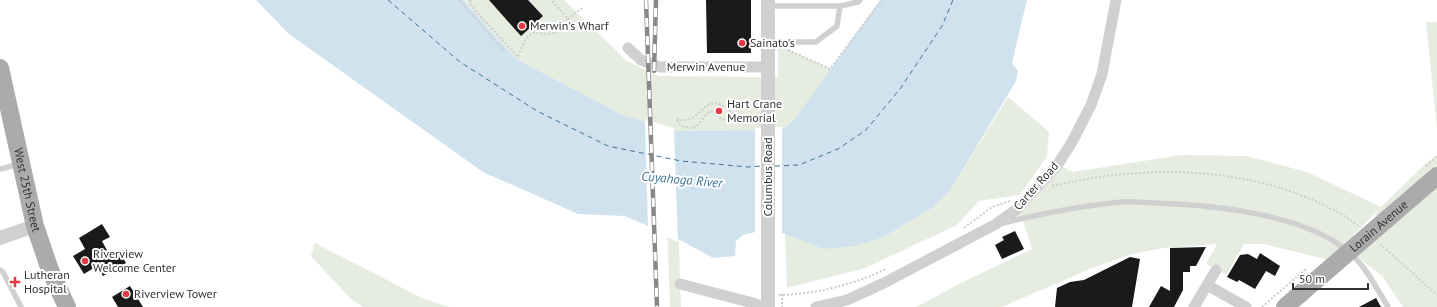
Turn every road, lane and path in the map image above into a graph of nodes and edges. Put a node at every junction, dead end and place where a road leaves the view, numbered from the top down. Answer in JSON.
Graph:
{"nodes":[{"id":1,"x":459,"y":0,"type":"edge"},
{"id":2,"x":470,"y":0,"type":"edge"},
{"id":3,"x":551,"y":0,"type":"edge"},
{"id":4,"x":860,"y":0,"type":"edge"},
{"id":5,"x":882,"y":0,"type":"edge"},
{"id":6,"x":1116,"y":0,"type":"edge"},
{"id":7,"x":768,"y":3,"type":"edge"},
{"id":8,"x":840,"y":6,"type":"junction"},
{"id":9,"x":582,"y":8,"type":"dead end"},
{"id":10,"x":568,"y":19,"type":"junction"},
{"id":11,"x":768,"y":42,"type":"junction"},
{"id":12,"x":628,"y":48,"type":"dead end"},
{"id":13,"x":785,"y":48,"type":"dead end"},
{"id":14,"x":503,"y":50,"type":"dead end"},
{"id":15,"x":767,"y":66,"type":"junction"},
{"id":16,"x":0,"y":68,"type":"edge"},
{"id":17,"x":735,"y":114,"type":"junction"},
{"id":18,"x":747,"y":127,"type":"dead end"},
{"id":19,"x":21,"y":163,"type":"junction"},
{"id":20,"x":0,"y":169,"type":"edge"},
{"id":21,"x":1437,"y":176,"type":"edge"},
{"id":22,"x":1045,"y":188,"type":"dead end"},
{"id":23,"x":1012,"y":200,"type":"dead end"},
{"id":24,"x":996,"y":224,"type":"junction"},
{"id":25,"x":35,"y":226,"type":"junction"},
{"id":26,"x":962,"y":229,"type":"dead end"},
{"id":27,"x":1362,"y":229,"type":"dead end"},
{"id":28,"x":0,"y":238,"type":"edge"},
{"id":29,"x":1378,"y":242,"type":"dead end"},
{"id":30,"x":888,"y":268,"type":"dead end"},
{"id":31,"x":0,"y":270,"type":"edge"},
{"id":32,"x":1216,"y":270,"type":"dead end"},
{"id":33,"x":680,"y":284,"type":"dead end"},
{"id":34,"x":1207,"y":285,"type":"junction"},
{"id":35,"x":1436,"y":294,"type":"edge"},
{"id":36,"x":847,"y":300,"type":"junction"},
{"id":37,"x":21,"y":307,"type":"edge"},
{"id":38,"x":67,"y":307,"type":"edge"},
{"id":39,"x":762,"y":307,"type":"edge"},
{"id":40,"x":768,"y":307,"type":"edge"},
{"id":41,"x":782,"y":307,"type":"edge"},
{"id":42,"x":816,"y":307,"type":"edge"},
{"id":43,"x":835,"y":307,"type":"edge"},
{"id":44,"x":1194,"y":307,"type":"edge"},
{"id":45,"x":1246,"y":307,"type":"edge"},
{"id":46,"x":1284,"y":307,"type":"edge"},
{"id":47,"x":1388,"y":307,"type":"edge"}],
"edges":[{"from":1,"to":14,"type":"path"},
{"from":2,"to":10,"type":"path"},
{"from":3,"to":10,"type":"path"},
{"from":4,"to":8,"type":"lane"},
{"from":5,"to":13,"type":"path"},
{"from":6,"to":24,"type":"street","name":"Carter Road"},
{"from":7,"to":8,"type":"lane"},
{"from":7,"to":11,"type":"street","name":"Columbus Road"},
{"from":8,"to":11,"type":"lane"},
{"from":9,"to":10,"type":"path"},
{"from":11,"to":15,"type":"street","name":"Columbus Road"},
{"from":12,"to":15,"type":"street","name":"Merwin Avenue"},
{"from":15,"to":40,"type":"street","name":"Columbus Road"},
{"from":16,"to":19,"type":"main road","name":"West 25th Street"},
{"from":17,"to":17,"type":"path"},
{"from":17,"to":18,"type":"path"},
{"from":19,"to":20,"type":"lane"},
{"from":19,"to":25,"type":"main road","name":"West 25th Street"},
{"from":21,"to":46,"type":"main road","name":"Lorain Avenue","bridge":true},
{"from":22,"to":27,"type":"path"},
{"from":23,"to":26,"type":"path"},
{"from":24,"to":36,"type":"street","name":"Carter Road"},
{"from":24,"to":47,"type":"lane"},
{"from":25,"to":28,"type":"street"},
{"from":25,"to":38,"type":"main road","name":"West 25th Street"},
{"from":29,"to":35,"type":"path"},
{"from":30,"to":41,"type":"path"},
{"from":31,"to":37,"type":"lane"},
{"from":32,"to":34,"type":"street"},
{"from":33,"to":39,"type":"street"},
{"from":34,"to":44,"type":"street"},
{"from":34,"to":45,"type":"street"},
{"from":36,"to":42,"type":"street","name":"Carter Road"},
{"from":36,"to":43,"type":"street"}]}
